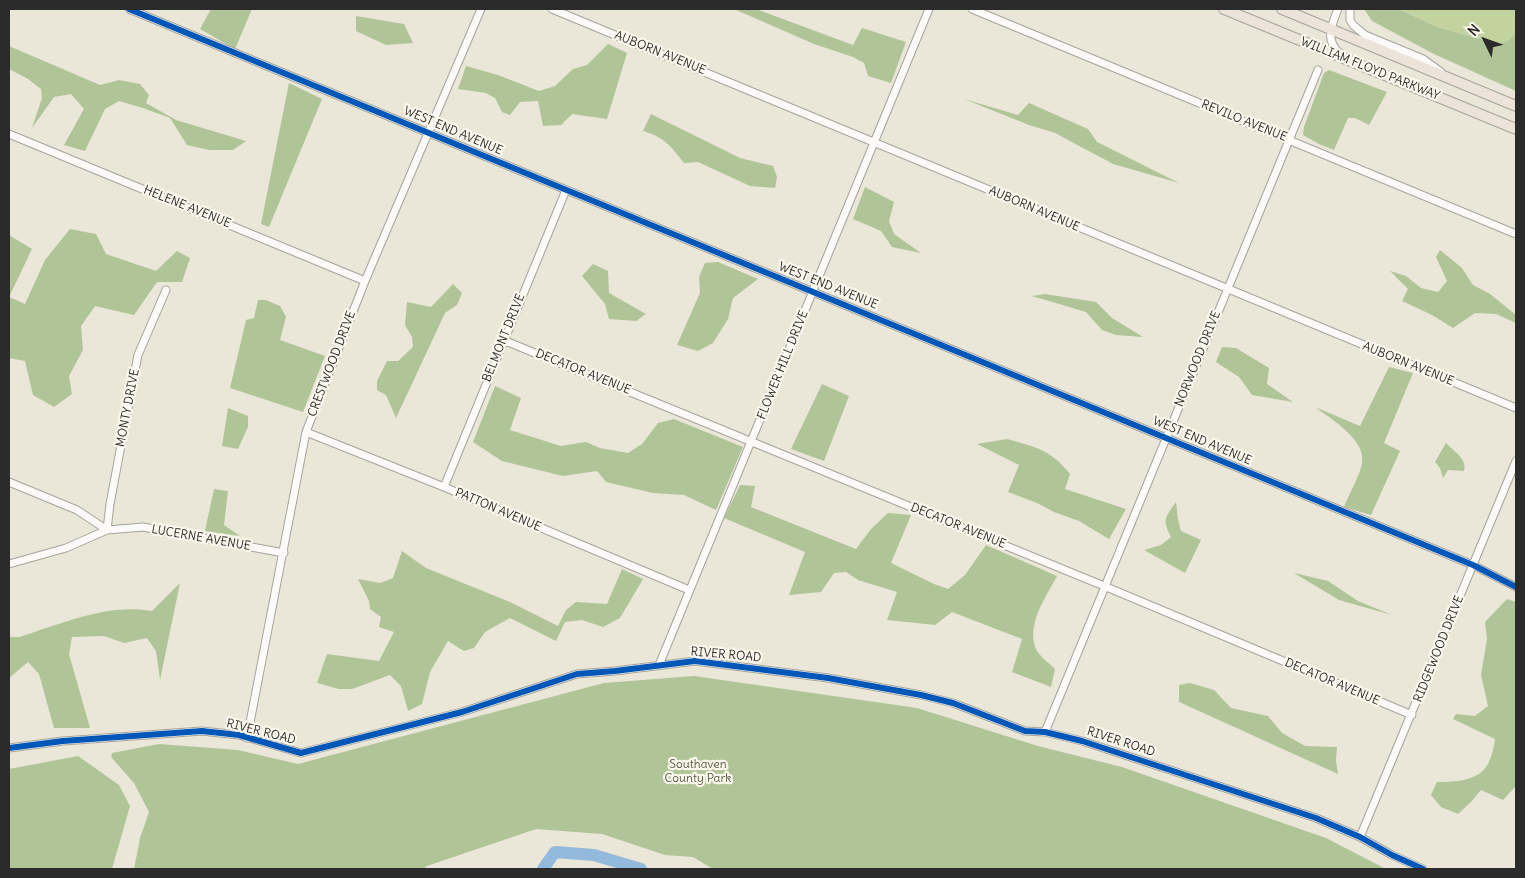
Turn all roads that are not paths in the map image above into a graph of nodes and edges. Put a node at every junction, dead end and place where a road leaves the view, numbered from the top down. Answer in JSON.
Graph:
{"nodes":[{"id":1,"x":128,"y":9,"type":"edge"},
{"id":2,"x":481,"y":9,"type":"edge"},
{"id":3,"x":552,"y":9,"type":"edge"},
{"id":4,"x":929,"y":9,"type":"edge"},
{"id":5,"x":972,"y":9,"type":"edge"},
{"id":6,"x":1224,"y":9,"type":"edge"},
{"id":7,"x":1282,"y":9,"type":"edge"},
{"id":8,"x":1329,"y":9,"type":"edge"},
{"id":9,"x":1339,"y":9,"type":"edge"},
{"id":10,"x":1350,"y":9,"type":"edge"},
{"id":11,"x":1330,"y":29,"type":"junction"},
{"id":12,"x":1347,"y":60,"type":"junction"},
{"id":13,"x":1318,"y":70,"type":"dead end"},
{"id":14,"x":1452,"y":79,"type":"junction"},
{"id":15,"x":1516,"y":106,"type":"edge"},
{"id":16,"x":1516,"y":129,"type":"edge"},
{"id":17,"x":428,"y":132,"type":"junction"},
{"id":18,"x":9,"y":134,"type":"edge"},
{"id":19,"x":1289,"y":140,"type":"junction"},
{"id":20,"x":875,"y":142,"type":"junction"},
{"id":21,"x":566,"y":190,"type":"junction"},
{"id":22,"x":1516,"y":234,"type":"edge"},
{"id":23,"x":365,"y":281,"type":"junction"},
{"id":24,"x":1227,"y":289,"type":"junction"},
{"id":25,"x":166,"y":290,"type":"dead end"},
{"id":26,"x":813,"y":292,"type":"junction"},
{"id":27,"x":503,"y":340,"type":"junction"},
{"id":28,"x":1516,"y":408,"type":"edge"},
{"id":29,"x":306,"y":432,"type":"junction"},
{"id":30,"x":1165,"y":438,"type":"junction"},
{"id":31,"x":751,"y":441,"type":"junction"},
{"id":32,"x":1516,"y":461,"type":"edge"},
{"id":33,"x":9,"y":482,"type":"edge"},
{"id":34,"x":444,"y":487,"type":"junction"},
{"id":35,"x":107,"y":530,"type":"junction"},
{"id":36,"x":284,"y":553,"type":"junction"},
{"id":37,"x":9,"y":564,"type":"edge"},
{"id":38,"x":1473,"y":565,"type":"junction"},
{"id":39,"x":1104,"y":586,"type":"junction"},
{"id":40,"x":1516,"y":587,"type":"edge"},
{"id":41,"x":689,"y":590,"type":"junction"},
{"id":42,"x":659,"y":665,"type":"junction"},
{"id":43,"x":1412,"y":715,"type":"junction"},
{"id":44,"x":1045,"y":732,"type":"junction"},
{"id":45,"x":247,"y":738,"type":"junction"},
{"id":46,"x":9,"y":748,"type":"edge"},
{"id":47,"x":1360,"y":837,"type":"junction"},
{"id":48,"x":1423,"y":869,"type":"edge"}],
"edges":[{"from":1,"to":17,"type":"street","name":"WEST END AVENUE"},
{"from":2,"to":17,"type":"street","name":"CRESTWOOD DRIVE"},
{"from":3,"to":20,"type":"street","name":"AUBORN AVENUE"},
{"from":4,"to":20,"type":"street","name":"FLOWER HILL DRIVE"},
{"from":5,"to":19,"type":"street","name":"REVILO AVENUE"},
{"from":6,"to":12,"type":"highway","name":"WILLIAM FLOYD PARKWAY"},
{"from":7,"to":11,"type":"highway","name":"WILLIAM FLOYD PARKWAY"},
{"from":8,"to":9,"type":"street"},
{"from":9,"to":11,"type":"street"},
{"from":10,"to":14,"type":"street"},
{"from":11,"to":12,"type":"street"},
{"from":11,"to":14,"type":"highway","name":"WILLIAM FLOYD PARKWAY"},
{"from":12,"to":16,"type":"highway","name":"WILLIAM FLOYD PARKWAY"},
{"from":13,"to":19,"type":"street","name":"NORWOOD DRIVE"},
{"from":14,"to":15,"type":"highway","name":"WILLIAM FLOYD PARKWAY"},
{"from":17,"to":21,"type":"street","name":"WEST END AVENUE"},
{"from":17,"to":23,"type":"street","name":"CRESTWOOD DRIVE"},
{"from":18,"to":23,"type":"street","name":"HELENE AVENUE"},
{"from":19,"to":22,"type":"street","name":"REVILO AVENUE"},
{"from":19,"to":24,"type":"street","name":"NORWOOD DRIVE"},
{"from":20,"to":24,"type":"street","name":"AUBORN AVENUE"},
{"from":20,"to":26,"type":"street","name":"FLOWER HILL DRIVE"},
{"from":21,"to":26,"type":"street","name":"WEST END AVENUE"},
{"from":21,"to":27,"type":"street","name":"BELMONT DRIVE"},
{"from":23,"to":29,"type":"street","name":"CRESTWOOD DRIVE"},
{"from":24,"to":28,"type":"street","name":"AUBORN AVENUE"},
{"from":24,"to":30,"type":"street","name":"NORWOOD DRIVE"},
{"from":25,"to":35,"type":"street","name":"MONTY DRIVE"},
{"from":26,"to":30,"type":"street","name":"WEST END AVENUE"},
{"from":26,"to":31,"type":"street","name":"FLOWER HILL DRIVE"},
{"from":27,"to":31,"type":"street","name":"DECATOR AVENUE"},
{"from":27,"to":34,"type":"street","name":"BELMONT DRIVE"},
{"from":29,"to":34,"type":"street","name":"PATTON AVENUE"},
{"from":29,"to":36,"type":"street","name":"CRESTWOOD DRIVE"},
{"from":30,"to":38,"type":"street","name":"WEST END AVENUE"},
{"from":30,"to":39,"type":"street","name":"NORWOOD DRIVE"},
{"from":31,"to":39,"type":"street","name":"DECATOR AVENUE"},
{"from":31,"to":41,"type":"street","name":"FLOWER HILL DRIVE"},
{"from":32,"to":38,"type":"street","name":"RIDGEWOOD DRIVE"},
{"from":33,"to":35,"type":"street"},
{"from":34,"to":41,"type":"street","name":"PATTON AVENUE"},
{"from":35,"to":36,"type":"street","name":"LUCERNE AVENUE"},
{"from":35,"to":37,"type":"street","name":"LUCERNE AVENUE"},
{"from":36,"to":45,"type":"street","name":"CRESTWOOD DRIVE"},
{"from":38,"to":40,"type":"street","name":"WEST END AVENUE"},
{"from":38,"to":43,"type":"street","name":"RIDGEWOOD DRIVE"},
{"from":39,"to":43,"type":"street","name":"DECATOR AVENUE"},
{"from":39,"to":44,"type":"street","name":"NORWOOD DRIVE"},
{"from":41,"to":42,"type":"street","name":"FLOWER HILL DRIVE"},
{"from":42,"to":44,"type":"street","name":"RIVER ROAD"},
{"from":42,"to":45,"type":"street","name":"RIVER ROAD"},
{"from":43,"to":47,"type":"street","name":"RIDGEWOOD DRIVE"},
{"from":44,"to":47,"type":"street","name":"RIVER ROAD"},
{"from":45,"to":46,"type":"street","name":"RIVER ROAD"},
{"from":47,"to":48,"type":"street","name":"RIVER ROAD"}]}
